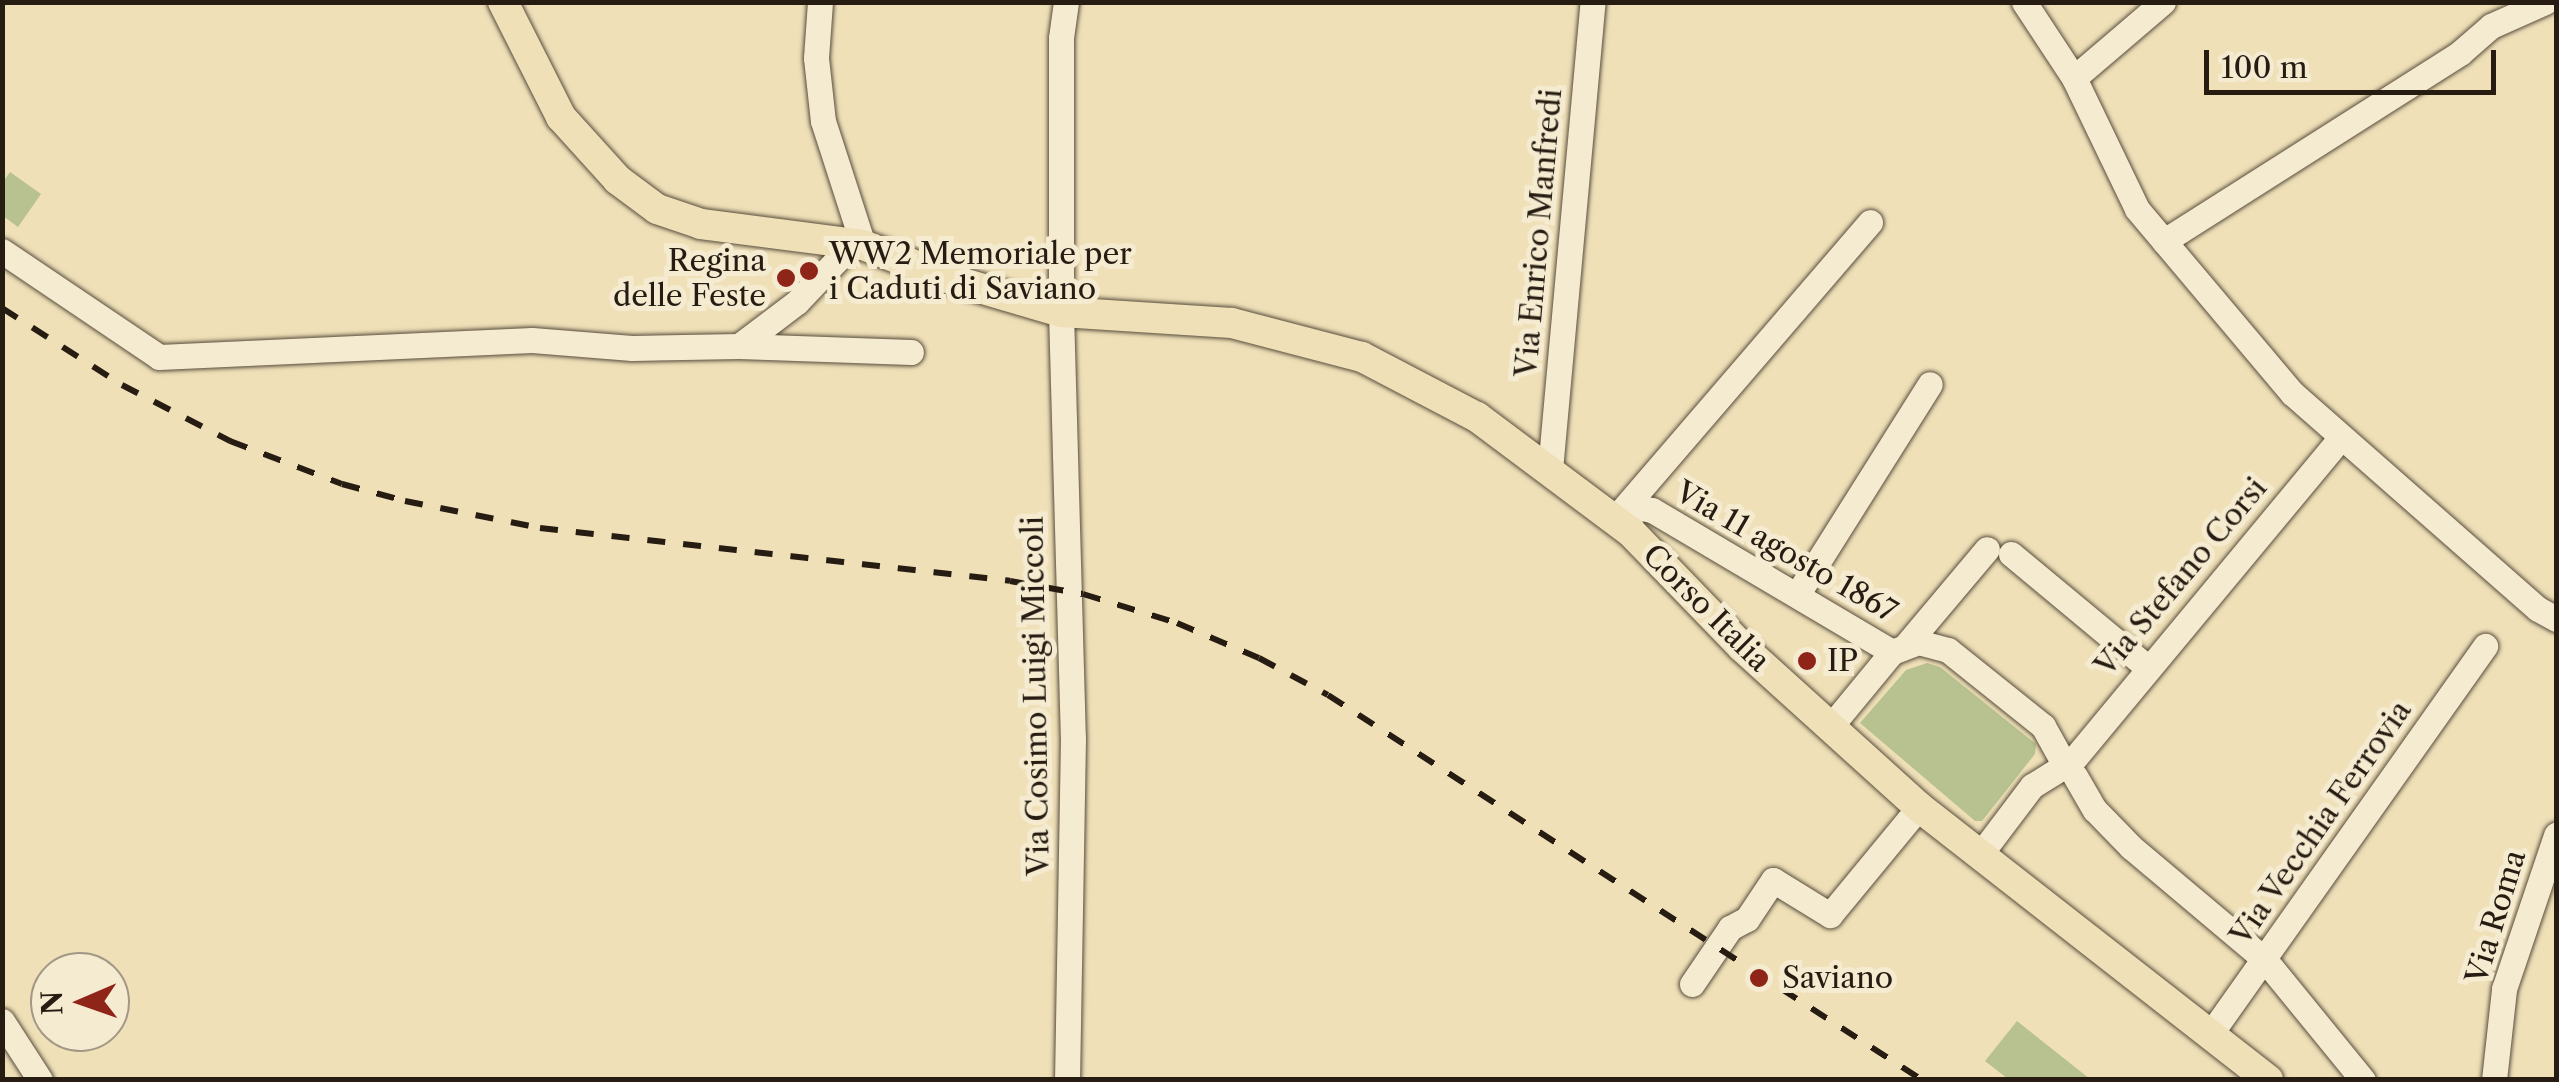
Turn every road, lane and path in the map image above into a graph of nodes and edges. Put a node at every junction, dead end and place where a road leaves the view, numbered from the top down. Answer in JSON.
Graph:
{"nodes":[{"id":1,"x":503,"y":2,"type":"edge"},
{"id":2,"x":820,"y":2,"type":"edge"},
{"id":3,"x":1066,"y":2,"type":"edge"},
{"id":4,"x":1593,"y":2,"type":"edge"},
{"id":5,"x":2024,"y":2,"type":"edge"},
{"id":6,"x":2163,"y":2,"type":"edge"},
{"id":7,"x":2545,"y":2,"type":"edge"},
{"id":8,"x":2074,"y":78,"type":"junction"},
{"id":9,"x":1870,"y":222,"type":"dead end"},
{"id":10,"x":2164,"y":242,"type":"junction"},
{"id":11,"x":858,"y":244,"type":"junction"},
{"id":12,"x":2,"y":251,"type":"edge"},
{"id":13,"x":1061,"y":312,"type":"junction"},
{"id":14,"x":739,"y":346,"type":"junction"},
{"id":15,"x":911,"y":352,"type":"dead end"},
{"id":16,"x":1930,"y":384,"type":"dead end"},
{"id":17,"x":2340,"y":438,"type":"junction"},
{"id":18,"x":1550,"y":470,"type":"junction"},
{"id":19,"x":1623,"y":526,"type":"junction"},
{"id":20,"x":1798,"y":595,"type":"junction"},
{"id":21,"x":2556,"y":619,"type":"edge"},
{"id":22,"x":2485,"y":646,"type":"dead end"},
{"id":23,"x":1900,"y":648,"type":"junction"},
{"id":24,"x":2147,"y":667,"type":"junction"},
{"id":25,"x":1831,"y":726,"type":"junction"},
{"id":26,"x":2067,"y":766,"type":"junction"},
{"id":27,"x":1918,"y":807,"type":"junction"},
{"id":28,"x":2556,"y":835,"type":"edge"},
{"id":29,"x":1979,"y":856,"type":"junction"},
{"id":30,"x":2265,"y":960,"type":"junction"},
{"id":31,"x":1692,"y":984,"type":"dead end"},
{"id":32,"x":2,"y":1021,"type":"edge"},
{"id":33,"x":2210,"y":1036,"type":"junction"},
{"id":34,"x":40,"y":1080,"type":"edge"},
{"id":35,"x":1067,"y":1080,"type":"edge"},
{"id":36,"x":2268,"y":1080,"type":"edge"},
{"id":37,"x":2363,"y":1080,"type":"edge"},
{"id":38,"x":2494,"y":1080,"type":"edge"}],
"edges":[{"from":1,"to":11,"type":"main road","name":"Corso Italia"},
{"from":2,"to":11,"type":"street"},
{"from":3,"to":13,"type":"street","name":"Via Cosimo Luigi Miccoli"},
{"from":4,"to":18,"type":"street","name":"Via Enrico Manfredi"},
{"from":5,"to":8,"type":"street"},
{"from":6,"to":8,"type":"street"},
{"from":7,"to":10,"type":"street"},
{"from":8,"to":10,"type":"street"},
{"from":9,"to":19,"type":"street"},
{"from":10,"to":17,"type":"street"},
{"from":11,"to":13,"type":"main road","name":"Corso Italia"},
{"from":11,"to":14,"type":"street"},
{"from":12,"to":14,"type":"street"},
{"from":13,"to":18,"type":"main road","name":"Corso Italia"},
{"from":13,"to":35,"type":"street","name":"Via Cosimo Luigi Miccoli"},
{"from":14,"to":15,"type":"street"},
{"from":16,"to":20,"type":"street"},
{"from":17,"to":21,"type":"street"},
{"from":17,"to":24,"type":"street","name":"Via Stefano Corsi"},
{"from":18,"to":19,"type":"main road","name":"Corso Italia"},
{"from":19,"to":20,"type":"street","name":"Via 11 agosto 1867"},
{"from":19,"to":25,"type":"main road","name":"Corso Italia"},
{"from":20,"to":23,"type":"street","name":"Via 11 agosto 1867"},
{"from":22,"to":30,"type":"street","name":"Via Vecchia Ferrovia"},
{"from":23,"to":24,"type":"street"},
{"from":23,"to":25,"type":"street"},
{"from":23,"to":26,"type":"street","name":"Via 11 agosto 1867"},
{"from":24,"to":26,"type":"street","name":"Via Stefano Corsi"},
{"from":25,"to":27,"type":"main road","name":"Corso Italia"},
{"from":26,"to":29,"type":"street","name":"Via Stefano Corsi"},
{"from":26,"to":30,"type":"street","name":"Via 11 agosto 1867"},
{"from":27,"to":29,"type":"main road","name":"Corso Italia"},
{"from":27,"to":31,"type":"street"},
{"from":28,"to":38,"type":"street","name":"Via Roma"},
{"from":29,"to":33,"type":"main road","name":"Corso Italia"},
{"from":30,"to":33,"type":"street","name":"Via Vecchia Ferrovia"},
{"from":30,"to":37,"type":"street","name":"Via 11 agosto 1867"},
{"from":32,"to":34,"type":"street"},
{"from":33,"to":36,"type":"main road","name":"Corso Italia"}]}
